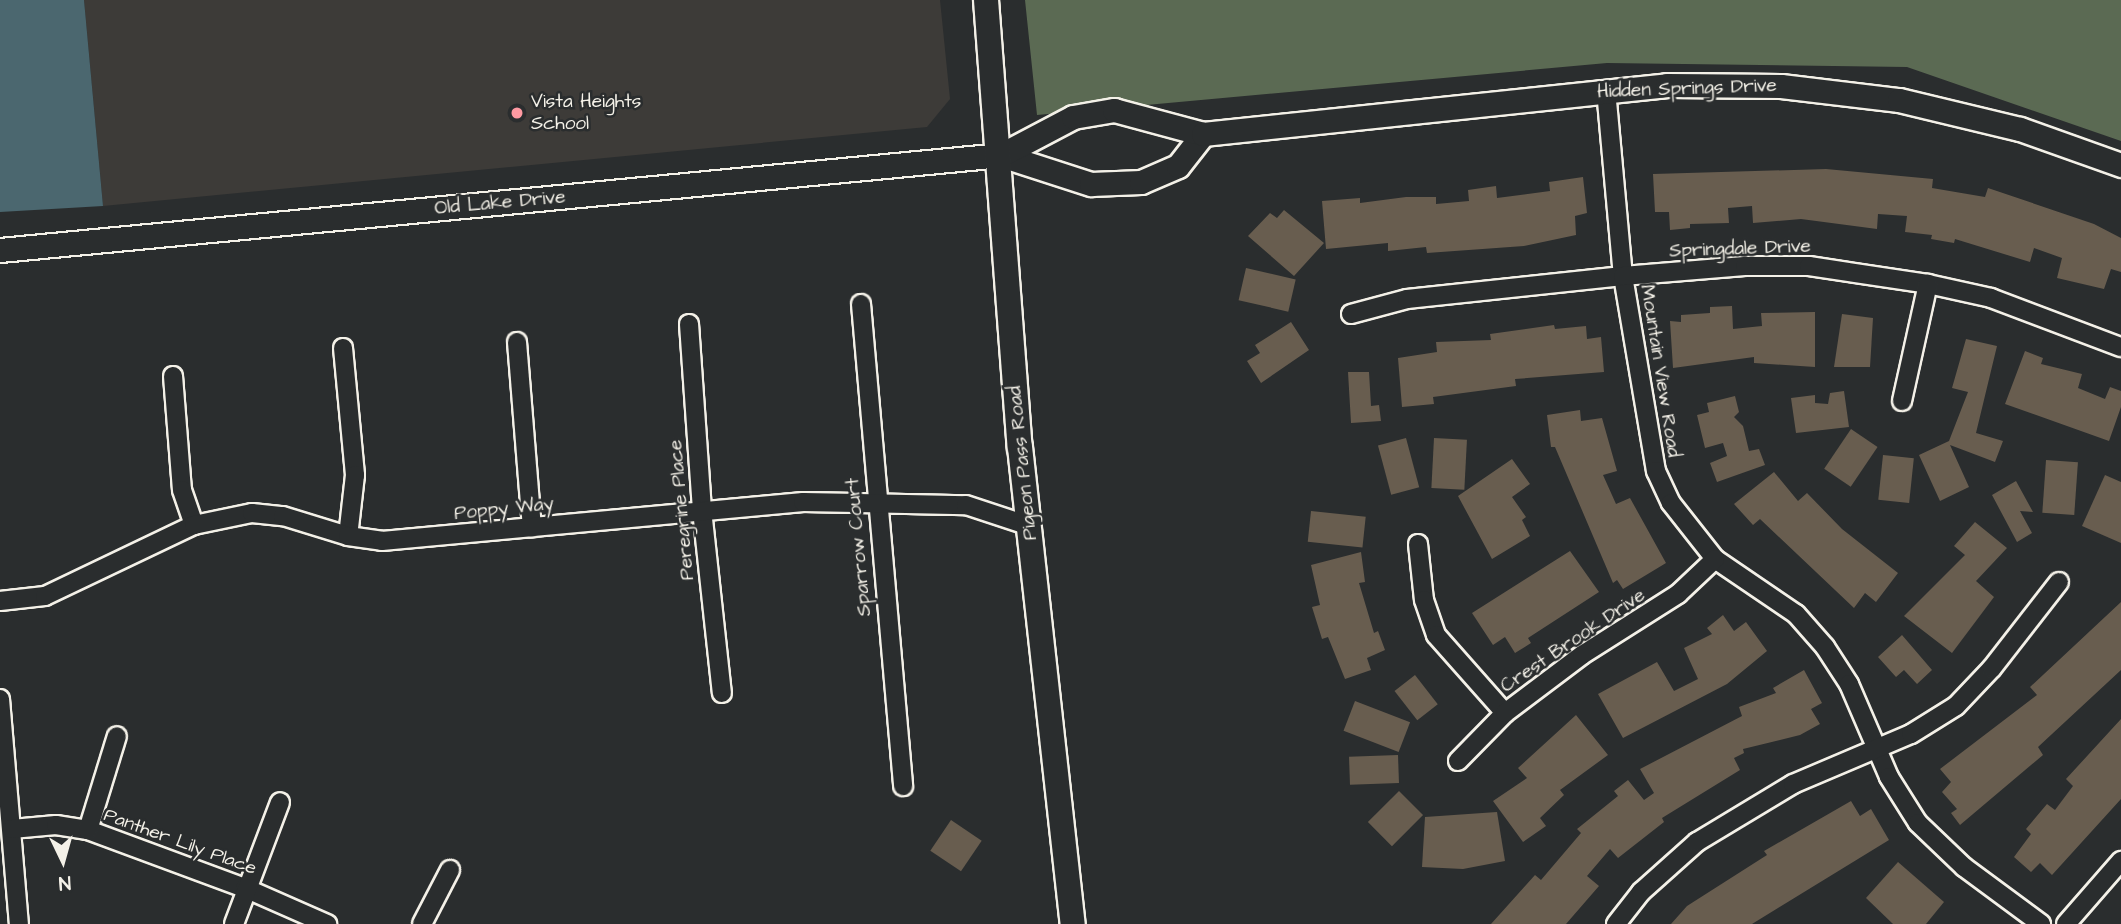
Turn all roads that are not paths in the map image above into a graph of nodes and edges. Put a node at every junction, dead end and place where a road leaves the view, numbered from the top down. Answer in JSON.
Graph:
{"nodes":[{"id":1,"x":986,"y":0,"type":"edge"},
{"id":2,"x":1606,"y":90,"type":"junction"},
{"id":3,"x":1203,"y":134,"type":"junction"},
{"id":4,"x":1001,"y":155,"type":"junction"},
{"id":5,"x":2121,"y":165,"type":"edge"},
{"id":6,"x":0,"y":250,"type":"edge"},
{"id":7,"x":1623,"y":276,"type":"junction"},
{"id":8,"x":1928,"y":284,"type":"junction"},
{"id":9,"x":861,"y":304,"type":"dead end"},
{"id":10,"x":1351,"y":314,"type":"dead end"},
{"id":11,"x":689,"y":324,"type":"dead end"},
{"id":12,"x":517,"y":342,"type":"dead end"},
{"id":13,"x":2121,"y":347,"type":"edge"},
{"id":14,"x":343,"y":348,"type":"dead end"},
{"id":15,"x":173,"y":376,"type":"dead end"},
{"id":16,"x":1902,"y":401,"type":"dead end"},
{"id":17,"x":876,"y":503,"type":"junction"},
{"id":18,"x":702,"y":510,"type":"junction"},
{"id":19,"x":194,"y":525,"type":"junction"},
{"id":20,"x":1030,"y":526,"type":"junction"},
{"id":21,"x":532,"y":527,"type":"junction"},
{"id":22,"x":348,"y":536,"type":"junction"},
{"id":23,"x":1418,"y":544,"type":"dead end"},
{"id":24,"x":1715,"y":559,"type":"junction"},
{"id":25,"x":2059,"y":582,"type":"dead end"},
{"id":26,"x":0,"y":601,"type":"edge"},
{"id":27,"x":722,"y":693,"type":"dead end"},
{"id":28,"x":0,"y":699,"type":"edge"},
{"id":29,"x":1505,"y":713,"type":"junction"},
{"id":30,"x":117,"y":736,"type":"dead end"},
{"id":31,"x":1875,"y":747,"type":"junction"},
{"id":32,"x":1458,"y":761,"type":"dead end"},
{"id":33,"x":903,"y":786,"type":"dead end"},
{"id":34,"x":280,"y":802,"type":"dead end"},
{"id":35,"x":12,"y":829,"type":"junction"},
{"id":36,"x":88,"y":830,"type":"junction"},
{"id":37,"x":2121,"y":862,"type":"edge"},
{"id":38,"x":450,"y":870,"type":"dead end"},
{"id":39,"x":245,"y":888,"type":"junction"},
{"id":40,"x":19,"y":924,"type":"edge"},
{"id":41,"x":234,"y":924,"type":"edge"},
{"id":42,"x":327,"y":924,"type":"edge"},
{"id":43,"x":422,"y":924,"type":"edge"},
{"id":44,"x":1073,"y":924,"type":"edge"},
{"id":45,"x":1616,"y":924,"type":"edge"},
{"id":46,"x":2040,"y":924,"type":"edge"},
{"id":47,"x":2066,"y":924,"type":"edge"}],
"edges":[{"from":1,"to":4,"type":"main road","name":"Pigeon Pass Road"},
{"from":2,"to":3,"type":"street","name":"Hidden Springs Drive"},
{"from":2,"to":5,"type":"street","name":"Hidden Springs Drive"},
{"from":2,"to":7,"type":"street","name":"Mountain View Road"},
{"from":3,"to":4,"type":"street","name":"Hidden Springs Drive"},
{"from":3,"to":4,"type":"street"},
{"from":4,"to":6,"type":"street","name":"Old Lake Drive"},
{"from":4,"to":20,"type":"main road","name":"Pigeon Pass Road"},
{"from":7,"to":8,"type":"street","name":"Springdale Drive"},
{"from":7,"to":10,"type":"street","name":"Springdale Drive"},
{"from":7,"to":24,"type":"street","name":"Mountain View Road"},
{"from":8,"to":13,"type":"street","name":"Springdale Drive"},
{"from":8,"to":16,"type":"street"},
{"from":9,"to":17,"type":"street","name":"Sparrow Court"},
{"from":11,"to":18,"type":"street","name":"Peregrine Place"},
{"from":12,"to":21,"type":"street"},
{"from":14,"to":22,"type":"street"},
{"from":15,"to":19,"type":"street"},
{"from":17,"to":18,"type":"street","name":"Poppy Way"},
{"from":17,"to":20,"type":"street","name":"Poppy Way"},
{"from":17,"to":33,"type":"street","name":"Sparrow Court"},
{"from":18,"to":21,"type":"street","name":"Poppy Way"},
{"from":18,"to":27,"type":"street","name":"Peregrine Place"},
{"from":19,"to":22,"type":"street","name":"Poppy Way"},
{"from":19,"to":26,"type":"street","name":"Poppy Way"},
{"from":20,"to":44,"type":"main road","name":"Pigeon Pass Road"},
{"from":21,"to":22,"type":"street","name":"Poppy Way"},
{"from":23,"to":29,"type":"street"},
{"from":24,"to":29,"type":"street","name":"Crest Brook Drive"},
{"from":24,"to":31,"type":"street","name":"Mountain View Road"},
{"from":25,"to":31,"type":"street"},
{"from":28,"to":35,"type":"street"},
{"from":29,"to":32,"type":"street","name":"Crest Brook Drive"},
{"from":30,"to":36,"type":"street"},
{"from":31,"to":45,"type":"street"},
{"from":31,"to":46,"type":"street","name":"Mountain View Road"},
{"from":34,"to":39,"type":"street"},
{"from":35,"to":36,"type":"street","name":"Panther Lily Place"},
{"from":35,"to":40,"type":"street"},
{"from":36,"to":39,"type":"street","name":"Panther Lily Place"},
{"from":37,"to":47,"type":"street"},
{"from":38,"to":43,"type":"street"},
{"from":39,"to":41,"type":"street"},
{"from":39,"to":42,"type":"street","name":"Panther Lily Place"}]}
